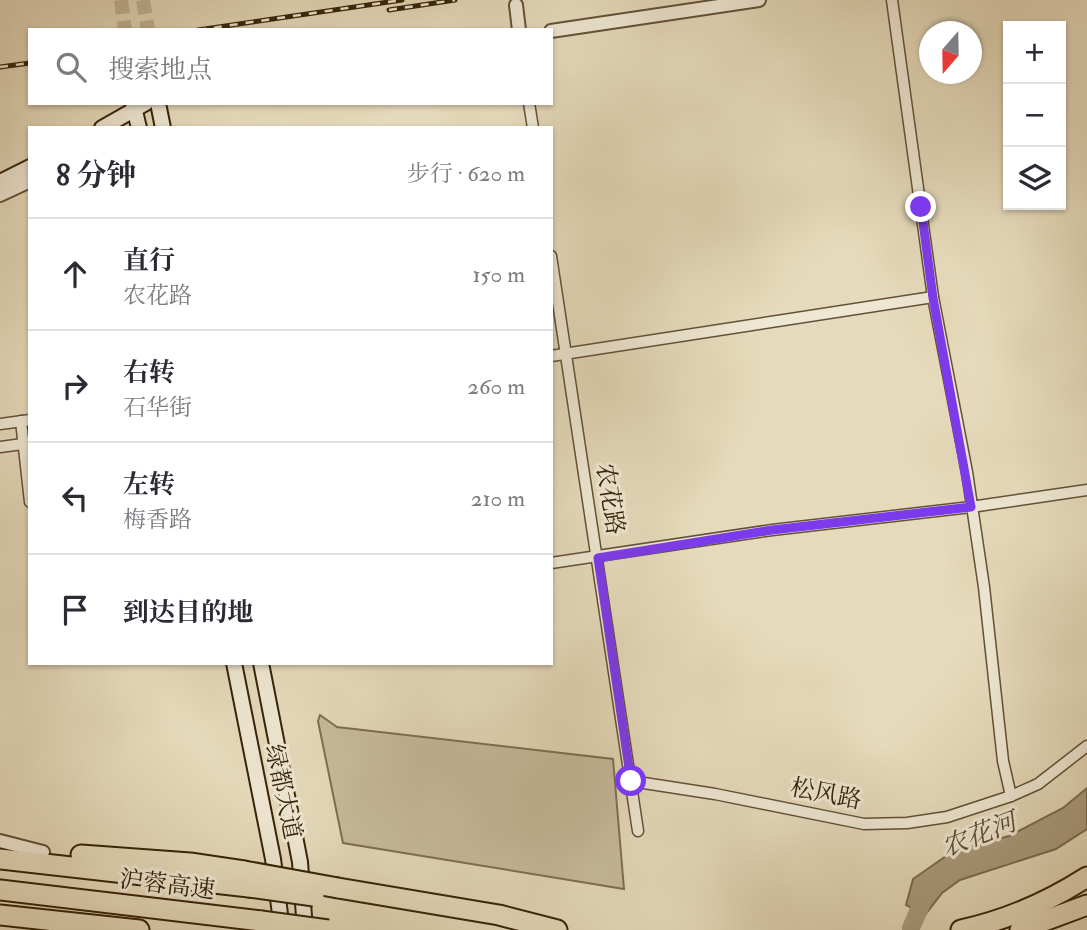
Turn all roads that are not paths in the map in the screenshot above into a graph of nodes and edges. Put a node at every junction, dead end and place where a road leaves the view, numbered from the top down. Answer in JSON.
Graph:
{"nodes":[{"id":1,"x":759,"y":0,"type":"edge"},
{"id":2,"x":892,"y":0,"type":"edge"},
{"id":3,"x":516,"y":5,"type":"dead end"},
{"id":4,"x":519,"y":28,"type":"edge"},
{"id":5,"x":553,"y":31,"type":"edge"},
{"id":6,"x":149,"y":105,"type":"edge"},
{"id":7,"x":529,"y":105,"type":"edge"},
{"id":8,"x":162,"y":124,"type":"edge"},
{"id":9,"x":106,"y":126,"type":"edge"},
{"id":10,"x":140,"y":126,"type":"edge"},
{"id":11,"x":533,"y":126,"type":"edge"},
{"id":12,"x":28,"y":168,"type":"edge"},
{"id":13,"x":0,"y":182,"type":"edge"},
{"id":14,"x":28,"y":182,"type":"edge"},
{"id":15,"x":0,"y":195,"type":"edge"},
{"id":16,"x":553,"y":269,"type":"edge"},
{"id":17,"x":933,"y":298,"type":"junction"},
{"id":18,"x":566,"y":354,"type":"junction"},
{"id":19,"x":553,"y":356,"type":"edge"},
{"id":20,"x":26,"y":421,"type":"edge"},
{"id":21,"x":0,"y":424,"type":"edge"},
{"id":22,"x":27,"y":444,"type":"edge"},
{"id":23,"x":0,"y":447,"type":"edge"},
{"id":24,"x":28,"y":463,"type":"edge"},
{"id":25,"x":1087,"y":490,"type":"edge"},
{"id":26,"x":971,"y":507,"type":"junction"},
{"id":27,"x":598,"y":558,"type":"junction"},
{"id":28,"x":553,"y":563,"type":"edge"},
{"id":29,"x":234,"y":665,"type":"edge"},
{"id":30,"x":261,"y":665,"type":"edge"},
{"id":31,"x":1087,"y":746,"type":"edge"},
{"id":32,"x":631,"y":781,"type":"junction"},
{"id":33,"x":1011,"y":796,"type":"junction"},
{"id":34,"x":638,"y":831,"type":"dead end"},
{"id":35,"x":0,"y":841,"type":"edge"},
{"id":36,"x":0,"y":849,"type":"edge"},
{"id":37,"x":43,"y":852,"type":"junction"},
{"id":38,"x":0,"y":859,"type":"edge"},
{"id":39,"x":1087,"y":877,"type":"edge"},
{"id":40,"x":246,"y":879,"type":"junction"},
{"id":41,"x":0,"y":890,"type":"edge"},
{"id":42,"x":1087,"y":905,"type":"edge"},
{"id":43,"x":0,"y":915,"type":"edge"},
{"id":44,"x":139,"y":930,"type":"edge"},
{"id":45,"x":282,"y":930,"type":"edge"},
{"id":46,"x":305,"y":930,"type":"edge"},
{"id":47,"x":328,"y":930,"type":"edge"},
{"id":48,"x":555,"y":930,"type":"edge"},
{"id":49,"x":961,"y":930,"type":"edge"},
{"id":50,"x":1020,"y":930,"type":"edge"}],
"edges":[{"from":1,"to":5,"type":"street"},
{"from":2,"to":17,"type":"street"},
{"from":3,"to":4,"type":"street"},
{"from":6,"to":8,"type":"main road"},
{"from":6,"to":9,"type":"main road"},
{"from":6,"to":10,"type":"main road"},
{"from":7,"to":11,"type":"street"},
{"from":12,"to":13,"type":"main road"},
{"from":14,"to":15,"type":"street"},
{"from":16,"to":18,"type":"street","name":"农花路"},
{"from":17,"to":18,"type":"street"},
{"from":17,"to":26,"type":"street"},
{"from":18,"to":19,"type":"street"},
{"from":18,"to":27,"type":"street","name":"农花路"},
{"from":20,"to":21,"type":"street"},
{"from":20,"to":22,"type":"street"},
{"from":22,"to":23,"type":"street"},
{"from":22,"to":24,"type":"street"},
{"from":25,"to":26,"type":"street"},
{"from":26,"to":27,"type":"street"},
{"from":26,"to":33,"type":"street"},
{"from":27,"to":28,"type":"street"},
{"from":27,"to":32,"type":"street","name":"农花路"},
{"from":29,"to":45,"type":"main road","name":"绿都大道"},
{"from":30,"to":46,"type":"main road","name":"绿都大道"},
{"from":31,"to":33,"type":"street","name":"松风路"},
{"from":32,"to":33,"type":"street","name":"松风路"},
{"from":32,"to":34,"type":"street","name":"农花路"},
{"from":35,"to":37,"type":"street"},
{"from":36,"to":37,"type":"highway"},
{"from":37,"to":40,"type":"highway"},
{"from":38,"to":40,"type":"highway"},
{"from":39,"to":49,"type":"highway"},
{"from":40,"to":48,"type":"highway","bridge":true},
{"from":41,"to":47,"type":"highway","name":"沪蓉高速","bridge":true},
{"from":42,"to":50,"type":"highway"},
{"from":43,"to":44,"type":"highway","name":"沪蓉高速"}]}
